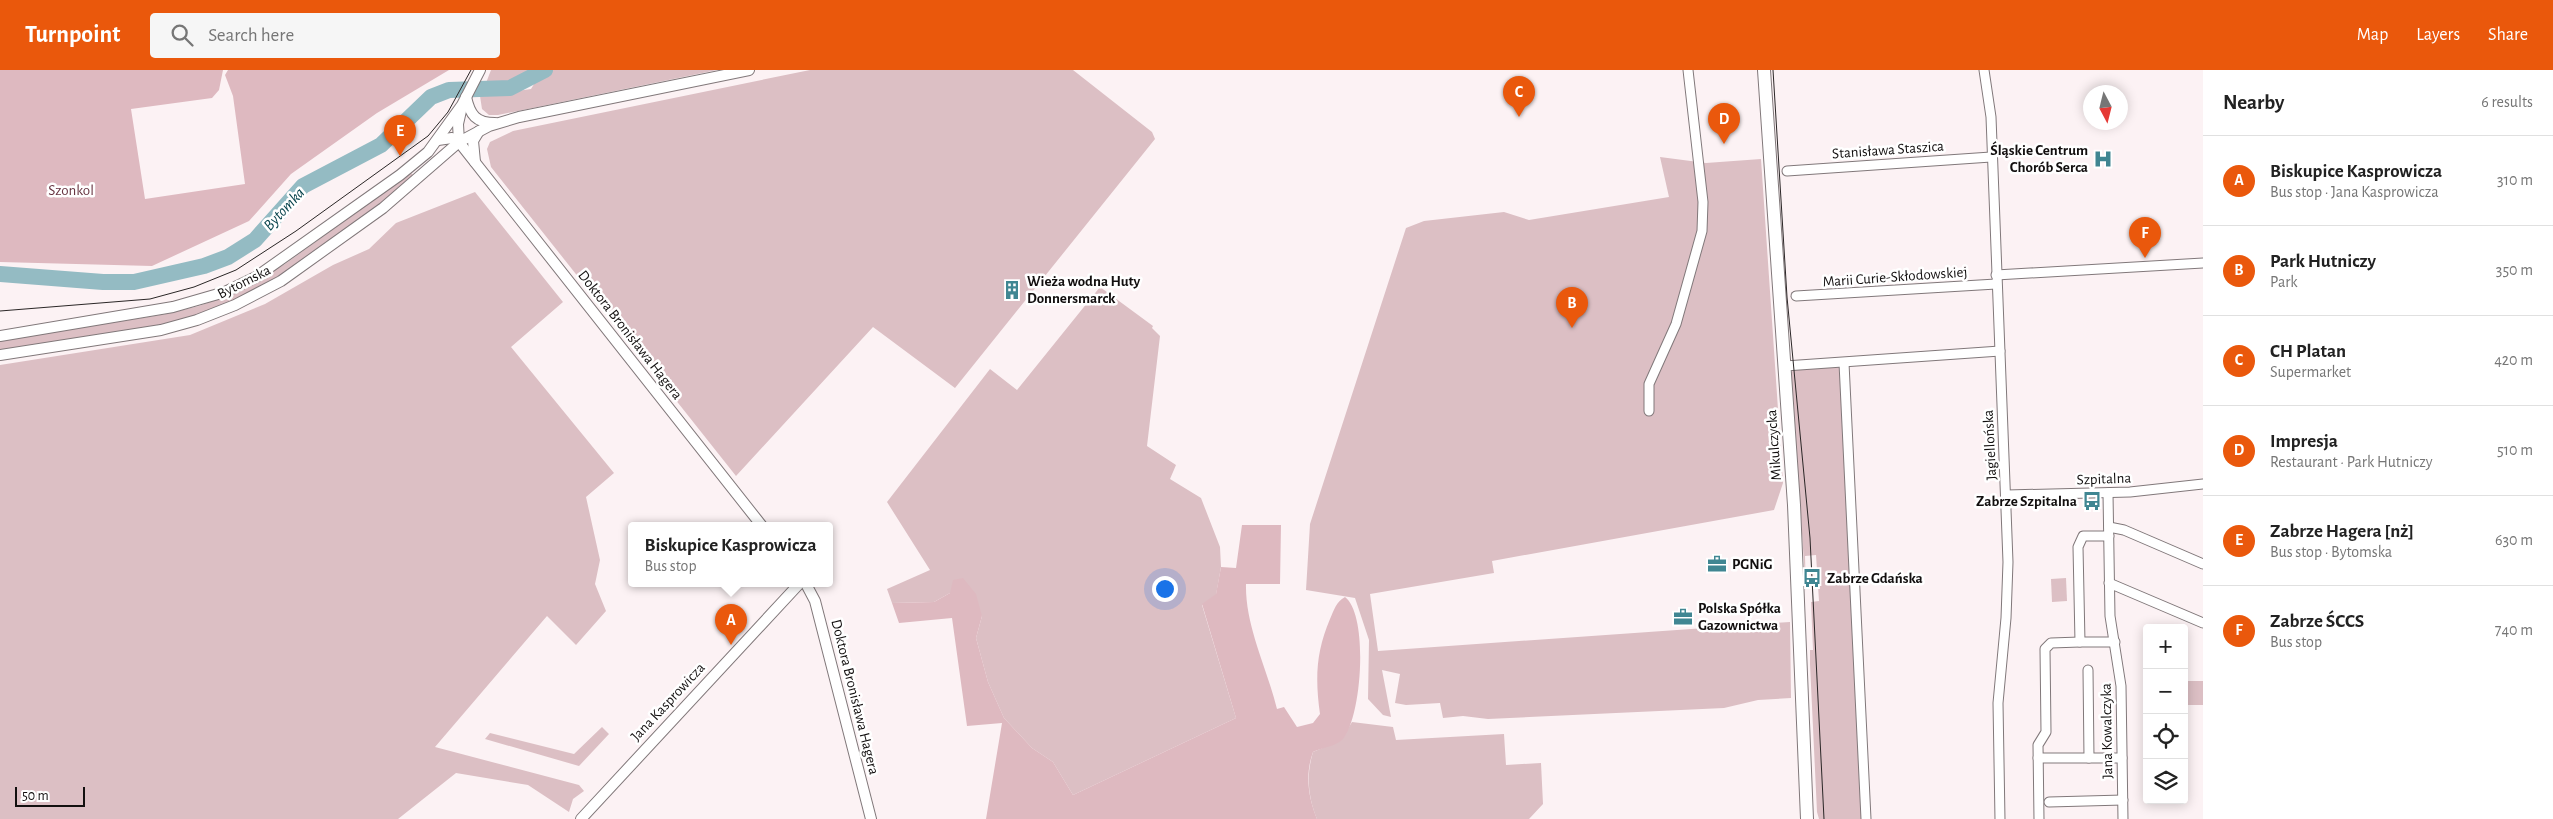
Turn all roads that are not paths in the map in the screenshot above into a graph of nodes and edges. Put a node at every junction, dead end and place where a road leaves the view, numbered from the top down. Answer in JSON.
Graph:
{"nodes":[{"id":1,"x":749,"y":70,"type":"edge"},
{"id":2,"x":1688,"y":70,"type":"edge"},
{"id":3,"x":1764,"y":70,"type":"edge"},
{"id":4,"x":1984,"y":70,"type":"edge"},
{"id":5,"x":479,"y":72,"type":"edge"},
{"id":6,"x":464,"y":101,"type":"junction"},
{"id":7,"x":497,"y":123,"type":"junction"},
{"id":8,"x":480,"y":130,"type":"junction"},
{"id":9,"x":438,"y":140,"type":"junction"},
{"id":10,"x":459,"y":142,"type":"junction"},
{"id":11,"x":1991,"y":157,"type":"junction"},
{"id":12,"x":475,"y":163,"type":"junction"},
{"id":13,"x":1787,"y":171,"type":"dead end"},
{"id":14,"x":2203,"y":263,"type":"edge"},
{"id":15,"x":1996,"y":280,"type":"junction"},
{"id":16,"x":1796,"y":296,"type":"dead end"},
{"id":17,"x":0,"y":336,"type":"edge"},
{"id":18,"x":2000,"y":351,"type":"junction"},
{"id":19,"x":0,"y":355,"type":"edge"},
{"id":20,"x":1844,"y":363,"type":"junction"},
{"id":21,"x":1785,"y":366,"type":"junction"},
{"id":22,"x":1649,"y":411,"type":"dead end"},
{"id":23,"x":2203,"y":484,"type":"edge"},
{"id":24,"x":2108,"y":493,"type":"junction"},
{"id":25,"x":2007,"y":495,"type":"junction"},
{"id":26,"x":759,"y":522,"type":"edge"},
{"id":27,"x":2109,"y":531,"type":"junction"},
{"id":28,"x":2203,"y":564,"type":"edge"},
{"id":29,"x":2109,"y":584,"type":"junction"},
{"id":30,"x":796,"y":587,"type":"edge"},
{"id":31,"x":808,"y":587,"type":"edge"},
{"id":32,"x":2203,"y":623,"type":"edge"},
{"id":33,"x":2080,"y":642,"type":"junction"},
{"id":34,"x":2115,"y":642,"type":"junction"},
{"id":35,"x":2088,"y":670,"type":"dead end"},
{"id":36,"x":2038,"y":758,"type":"junction"},
{"id":37,"x":2090,"y":758,"type":"junction"},
{"id":38,"x":2122,"y":758,"type":"junction"},
{"id":39,"x":2123,"y":800,"type":"junction"},
{"id":40,"x":2049,"y":802,"type":"dead end"},
{"id":41,"x":581,"y":819,"type":"edge"},
{"id":42,"x":872,"y":819,"type":"edge"},
{"id":43,"x":1808,"y":819,"type":"edge"},
{"id":44,"x":1866,"y":819,"type":"edge"},
{"id":45,"x":2000,"y":819,"type":"edge"},
{"id":46,"x":2039,"y":819,"type":"edge"},
{"id":47,"x":2123,"y":819,"type":"edge"}],
"edges":[{"from":1,"to":7,"type":"street","name":"Bytomska"},
{"from":2,"to":22,"type":"street"},
{"from":3,"to":21,"type":"main road","name":"Mikulczycka"},
{"from":4,"to":11,"type":"street","name":"Jagiellońska"},
{"from":5,"to":6,"type":"street","name":"Bytomska"},
{"from":6,"to":7,"type":"street","name":"Bytomska"},
{"from":6,"to":9,"type":"street","name":"Bytomska"},
{"from":6,"to":10,"type":"street","name":"Bytomska"},
{"from":7,"to":8,"type":"street","name":"Bytomska"},
{"from":8,"to":10,"type":"street","name":"Bytomska"},
{"from":8,"to":12,"type":"street"},
{"from":9,"to":10,"type":"street"},
{"from":9,"to":17,"type":"street","name":"Bytomska"},
{"from":10,"to":12,"type":"street","name":"Doktora Bronisława Hagera"},
{"from":10,"to":19,"type":"street","name":"Bytomska"},
{"from":11,"to":13,"type":"street","name":"Stanisława Staszica"},
{"from":11,"to":15,"type":"street","name":"Jagiellońska"},
{"from":12,"to":26,"type":"street","name":"Doktora Bronisława Hagera"},
{"from":14,"to":15,"type":"street","name":"Marii Curie-Skłodowskiej"},
{"from":15,"to":16,"type":"street","name":"Marii Curie-Skłodowskiej"},
{"from":15,"to":18,"type":"street","name":"Jagiellońska"},
{"from":18,"to":20,"type":"street"},
{"from":18,"to":25,"type":"street","name":"Jagiellońska"},
{"from":20,"to":21,"type":"street"},
{"from":20,"to":44,"type":"street"},
{"from":21,"to":43,"type":"main road","name":"Mikulczycka"},
{"from":23,"to":24,"type":"street","name":"Szpitalna"},
{"from":24,"to":25,"type":"street","name":"Szpitalna"},
{"from":24,"to":27,"type":"street","name":"Jana Kowalczyka"},
{"from":25,"to":45,"type":"street","name":"Jagiellońska"},
{"from":27,"to":28,"type":"street"},
{"from":27,"to":29,"type":"street","name":"Jana Kowalczyka"},
{"from":27,"to":33,"type":"street"},
{"from":29,"to":32,"type":"street"},
{"from":29,"to":34,"type":"street","name":"Jana Kowalczyka"},
{"from":30,"to":41,"type":"street","name":"Jana Kasprowicza"},
{"from":31,"to":42,"type":"street","name":"Doktora Bronisława Hagera"},
{"from":33,"to":34,"type":"street"},
{"from":33,"to":36,"type":"street"},
{"from":34,"to":38,"type":"street","name":"Jana Kowalczyka"},
{"from":35,"to":37,"type":"street"},
{"from":36,"to":37,"type":"street"},
{"from":36,"to":46,"type":"street"},
{"from":37,"to":38,"type":"street"},
{"from":38,"to":39,"type":"street","name":"Jana Kowalczyka"},
{"from":39,"to":40,"type":"street"},
{"from":39,"to":47,"type":"street","name":"Jana Kowalczyka"}]}
